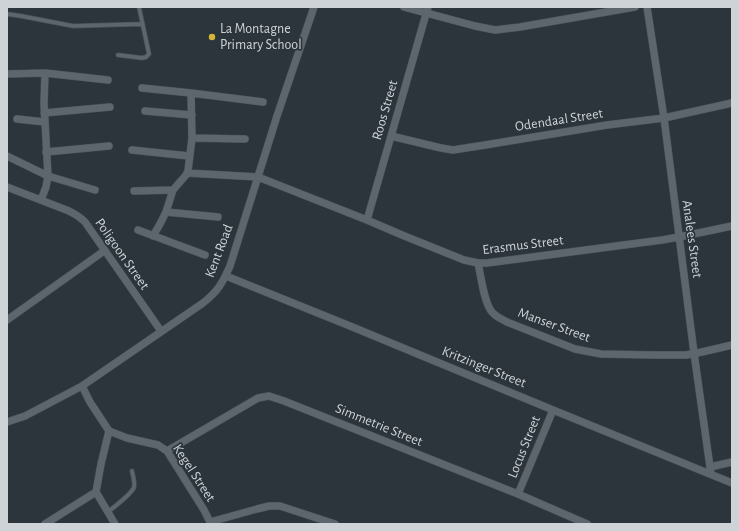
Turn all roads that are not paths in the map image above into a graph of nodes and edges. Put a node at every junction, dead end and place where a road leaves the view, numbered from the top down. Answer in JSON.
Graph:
{"nodes":[{"id":1,"x":139,"y":7,"type":"edge"},
{"id":2,"x":314,"y":7,"type":"edge"},
{"id":3,"x":404,"y":7,"type":"edge"},
{"id":4,"x":635,"y":7,"type":"edge"},
{"id":5,"x":647,"y":7,"type":"edge"},
{"id":6,"x":428,"y":10,"type":"edge"},
{"id":7,"x":7,"y":14,"type":"edge"},
{"id":8,"x":142,"y":24,"type":"junction"},
{"id":9,"x":118,"y":55,"type":"dead end"},
{"id":10,"x":45,"y":73,"type":"junction"},
{"id":11,"x":7,"y":74,"type":"edge"},
{"id":12,"x":108,"y":80,"type":"dead end"},
{"id":13,"x":142,"y":88,"type":"dead end"},
{"id":14,"x":191,"y":93,"type":"junction"},
{"id":15,"x":263,"y":102,"type":"dead end"},
{"id":16,"x":732,"y":103,"type":"edge"},
{"id":17,"x":110,"y":107,"type":"dead end"},
{"id":18,"x":145,"y":111,"type":"dead end"},
{"id":19,"x":44,"y":113,"type":"junction"},
{"id":20,"x":192,"y":115,"type":"junction"},
{"id":21,"x":664,"y":118,"type":"junction"},
{"id":22,"x":17,"y":119,"type":"dead end"},
{"id":23,"x":45,"y":122,"type":"junction"},
{"id":24,"x":392,"y":136,"type":"junction"},
{"id":25,"x":192,"y":138,"type":"junction"},
{"id":26,"x":245,"y":139,"type":"dead end"},
{"id":27,"x":109,"y":146,"type":"dead end"},
{"id":28,"x":132,"y":150,"type":"dead end"},
{"id":29,"x":46,"y":152,"type":"junction"},
{"id":30,"x":7,"y":156,"type":"edge"},
{"id":31,"x":189,"y":156,"type":"junction"},
{"id":32,"x":187,"y":173,"type":"junction"},
{"id":33,"x":48,"y":176,"type":"junction"},
{"id":34,"x":258,"y":178,"type":"junction"},
{"id":35,"x":7,"y":186,"type":"edge"},
{"id":36,"x":95,"y":190,"type":"dead end"},
{"id":37,"x":134,"y":190,"type":"dead end"},
{"id":38,"x":173,"y":190,"type":"junction"},
{"id":39,"x":41,"y":200,"type":"junction"},
{"id":40,"x":166,"y":212,"type":"junction"},
{"id":41,"x":218,"y":217,"type":"dead end"},
{"id":42,"x":367,"y":220,"type":"junction"},
{"id":43,"x":732,"y":226,"type":"edge"},
{"id":44,"x":138,"y":230,"type":"dead end"},
{"id":45,"x":153,"y":236,"type":"junction"},
{"id":46,"x":678,"y":237,"type":"junction"},
{"id":47,"x":104,"y":250,"type":"junction"},
{"id":48,"x":205,"y":256,"type":"dead end"},
{"id":49,"x":478,"y":263,"type":"junction"},
{"id":50,"x":226,"y":276,"type":"junction"},
{"id":51,"x":7,"y":320,"type":"edge"},
{"id":52,"x":161,"y":331,"type":"junction"},
{"id":53,"x":732,"y":345,"type":"edge"},
{"id":54,"x":694,"y":353,"type":"junction"},
{"id":55,"x":82,"y":386,"type":"junction"},
{"id":56,"x":553,"y":410,"type":"junction"},
{"id":57,"x":7,"y":422,"type":"edge"},
{"id":58,"x":109,"y":431,"type":"junction"},
{"id":59,"x":167,"y":451,"type":"junction"},
{"id":60,"x":732,"y":462,"type":"edge"},
{"id":61,"x":710,"y":470,"type":"junction"},
{"id":62,"x":132,"y":471,"type":"dead end"},
{"id":63,"x":732,"y":483,"type":"edge"},
{"id":64,"x":96,"y":492,"type":"junction"},
{"id":65,"x":518,"y":494,"type":"junction"},
{"id":66,"x":108,"y":512,"type":"junction"},
{"id":67,"x":571,"y":521,"type":"edge"},
{"id":68,"x":210,"y":523,"type":"edge"},
{"id":69,"x":45,"y":524,"type":"edge"},
{"id":70,"x":115,"y":524,"type":"edge"},
{"id":71,"x":335,"y":524,"type":"edge"},
{"id":72,"x":587,"y":524,"type":"edge"}],
"edges":[{"from":1,"to":8,"type":"lane"},
{"from":2,"to":34,"type":"street","name":"Kent Road"},
{"from":3,"to":6,"type":"street"},
{"from":4,"to":6,"type":"street"},
{"from":5,"to":21,"type":"street","name":"Analees Street"},
{"from":6,"to":24,"type":"street","name":"Roos Street"},
{"from":7,"to":8,"type":"lane"},
{"from":8,"to":9,"type":"lane"},
{"from":10,"to":11,"type":"street"},
{"from":10,"to":12,"type":"street"},
{"from":10,"to":19,"type":"street"},
{"from":13,"to":14,"type":"street"},
{"from":14,"to":15,"type":"street"},
{"from":14,"to":20,"type":"street"},
{"from":16,"to":21,"type":"street","name":"Odendaal Street"},
{"from":17,"to":19,"type":"street"},
{"from":18,"to":20,"type":"street"},
{"from":19,"to":23,"type":"street"},
{"from":20,"to":25,"type":"street"},
{"from":21,"to":24,"type":"street","name":"Odendaal Street"},
{"from":21,"to":46,"type":"street","name":"Analees Street"},
{"from":22,"to":23,"type":"street"},
{"from":23,"to":29,"type":"street"},
{"from":24,"to":42,"type":"street","name":"Roos Street"},
{"from":25,"to":26,"type":"street"},
{"from":25,"to":31,"type":"street"},
{"from":27,"to":29,"type":"street"},
{"from":28,"to":31,"type":"street"},
{"from":29,"to":33,"type":"street"},
{"from":30,"to":33,"type":"street"},
{"from":31,"to":32,"type":"street"},
{"from":32,"to":34,"type":"street","name":"Erasmus Street"},
{"from":32,"to":38,"type":"street"},
{"from":33,"to":36,"type":"street"},
{"from":33,"to":39,"type":"street"},
{"from":34,"to":42,"type":"street","name":"Erasmus Street"},
{"from":34,"to":50,"type":"street","name":"Kent Road"},
{"from":35,"to":39,"type":"street","name":"Poligoon Street"},
{"from":37,"to":38,"type":"street"},
{"from":38,"to":40,"type":"street"},
{"from":39,"to":47,"type":"street","name":"Poligoon Street"},
{"from":40,"to":41,"type":"street"},
{"from":40,"to":45,"type":"street"},
{"from":42,"to":49,"type":"street","name":"Erasmus Street"},
{"from":43,"to":46,"type":"street","name":"Erasmus Street"},
{"from":44,"to":45,"type":"street"},
{"from":45,"to":48,"type":"street"},
{"from":46,"to":49,"type":"street","name":"Erasmus Street"},
{"from":46,"to":54,"type":"street","name":"Analees Street"},
{"from":47,"to":51,"type":"street"},
{"from":47,"to":52,"type":"street","name":"Poligoon Street"},
{"from":49,"to":54,"type":"street","name":"Manser Street"},
{"from":50,"to":52,"type":"street","name":"Kent Road"},
{"from":50,"to":56,"type":"street","name":"Kritzinger Street"},
{"from":52,"to":55,"type":"street","name":"Kent Road"},
{"from":53,"to":54,"type":"street","name":"Manser Street"},
{"from":54,"to":61,"type":"street","name":"Analees Street"},
{"from":55,"to":57,"type":"street","name":"Kent Road"},
{"from":55,"to":58,"type":"street"},
{"from":56,"to":61,"type":"street","name":"Kritzinger Street"},
{"from":56,"to":65,"type":"street","name":"Locus Street"},
{"from":58,"to":59,"type":"street","name":"Kegel Street"},
{"from":58,"to":64,"type":"street"},
{"from":59,"to":65,"type":"street","name":"Simmetrie Street"},
{"from":59,"to":68,"type":"street","name":"Kegel Street"},
{"from":60,"to":61,"type":"street"},
{"from":61,"to":63,"type":"street","name":"Kritzinger Street"},
{"from":62,"to":66,"type":"lane"},
{"from":64,"to":66,"type":"street"},
{"from":64,"to":69,"type":"street"},
{"from":65,"to":67,"type":"street","name":"Simmetrie Street"},
{"from":66,"to":70,"type":"street"},
{"from":67,"to":72,"type":"street","name":"Simmetrie Street"},
{"from":68,"to":71,"type":"street"}]}
